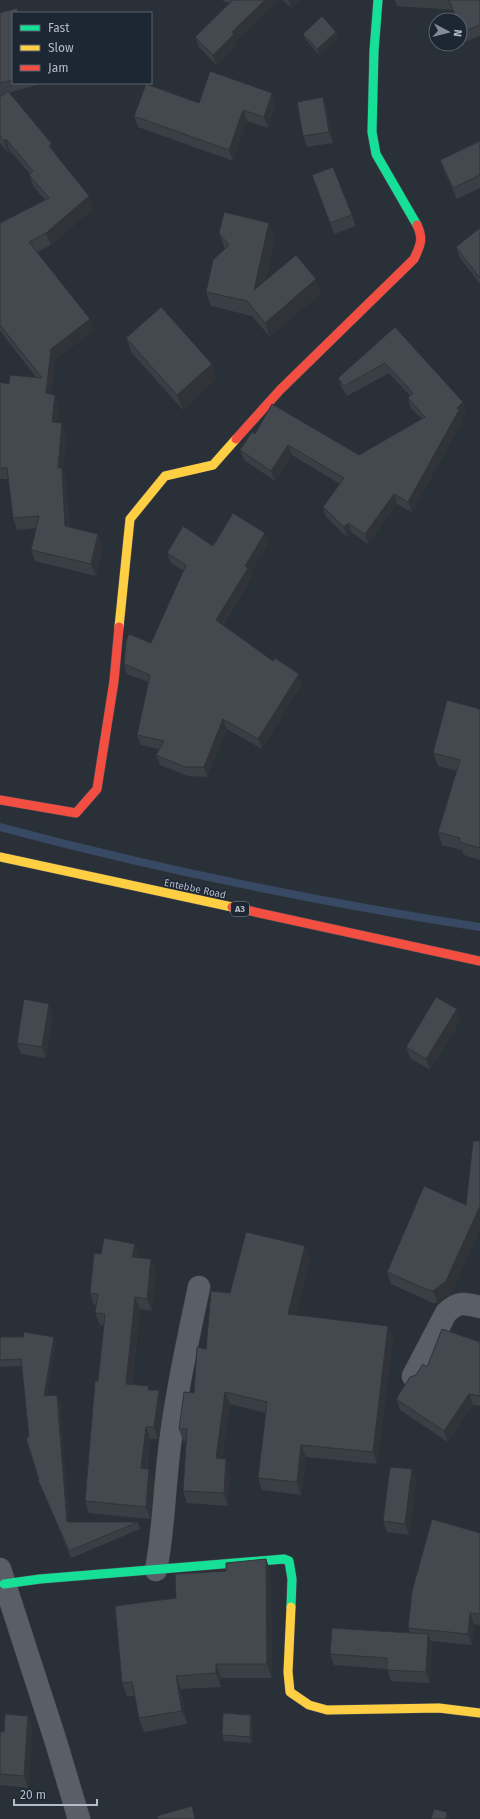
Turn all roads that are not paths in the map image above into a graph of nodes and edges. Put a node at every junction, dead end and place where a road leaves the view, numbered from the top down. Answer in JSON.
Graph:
{"nodes":[{"id":1,"x":378,"y":0,"type":"edge"},
{"id":2,"x":0,"y":800,"type":"edge"},
{"id":3,"x":0,"y":857,"type":"edge"},
{"id":4,"x":480,"y":962,"type":"edge"},
{"id":5,"x":199,"y":1287,"type":"dead end"},
{"id":6,"x":480,"y":1307,"type":"edge"},
{"id":7,"x":413,"y":1376,"type":"edge"},
{"id":8,"x":156,"y":1570,"type":"junction"},
{"id":9,"x":1,"y":1573,"type":"edge"},
{"id":10,"x":480,"y":1713,"type":"edge"},
{"id":11,"x":78,"y":1819,"type":"edge"}],
"edges":[{"from":1,"to":2,"type":"street"},
{"from":3,"to":4,"type":"street","name":"Entebbe Road","number":"A3"},
{"from":5,"to":8,"type":"street"},
{"from":6,"to":7,"type":"street"},
{"from":8,"to":9,"type":"street"},
{"from":8,"to":10,"type":"street"},
{"from":9,"to":11,"type":"street"}]}
